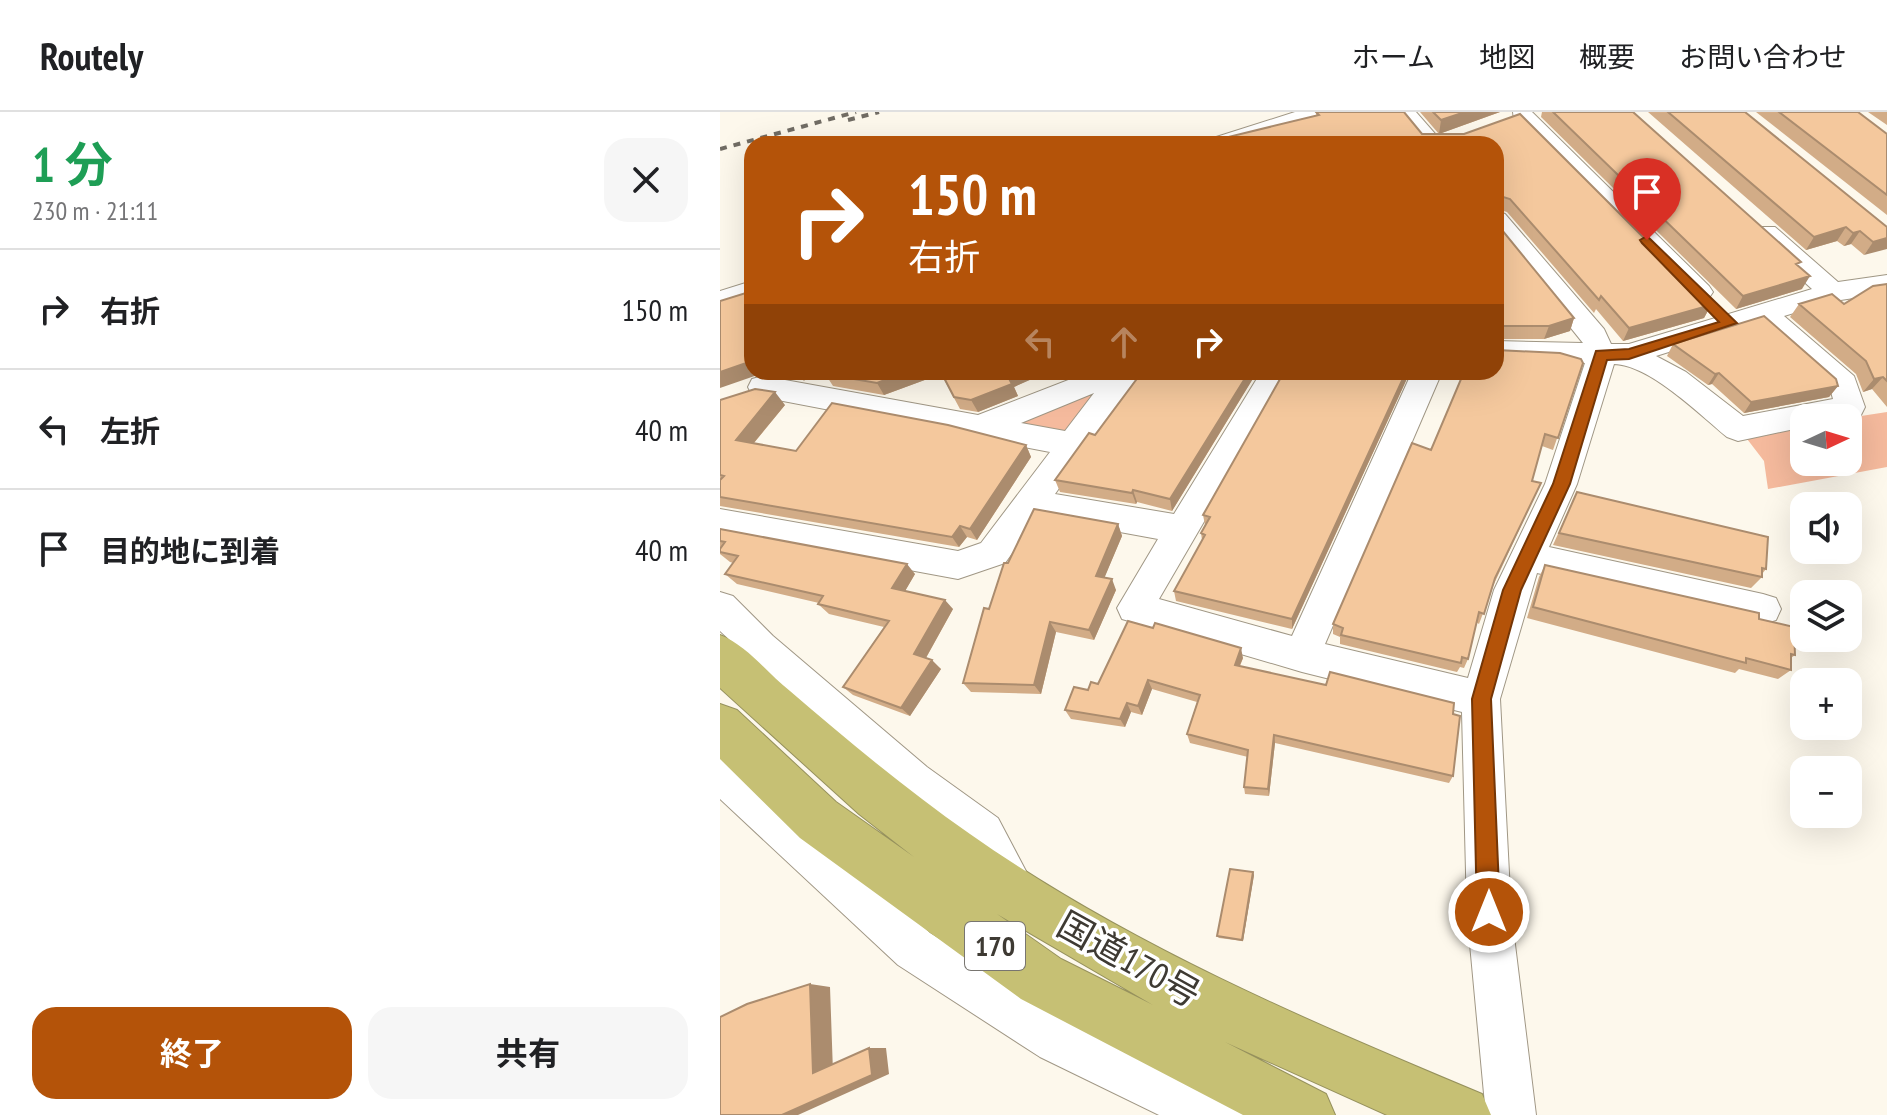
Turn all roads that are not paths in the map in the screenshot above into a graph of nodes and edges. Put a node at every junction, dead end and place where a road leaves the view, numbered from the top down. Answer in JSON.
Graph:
{"nodes":[{"id":1,"x":1404,"y":112,"type":"edge"},
{"id":2,"x":1526,"y":113,"type":"edge"},
{"id":3,"x":1308,"y":115,"type":"edge"},
{"id":4,"x":1495,"y":125,"type":"edge"},
{"id":5,"x":1243,"y":136,"type":"edge"},
{"id":6,"x":1313,"y":136,"type":"edge"},
{"id":7,"x":1434,"y":136,"type":"edge"},
{"id":8,"x":1749,"y":218,"type":"edge"},
{"id":9,"x":1504,"y":229,"type":"edge"},
{"id":10,"x":1887,"y":284,"type":"edge"},
{"id":11,"x":1832,"y":292,"type":"junction"},
{"id":12,"x":744,"y":293,"type":"edge"},
{"id":13,"x":720,"y":301,"type":"edge"},
{"id":14,"x":1762,"y":313,"type":"junction"},
{"id":15,"x":1730,"y":323,"type":"junction"},
{"id":16,"x":1504,"y":351,"type":"edge"},
{"id":17,"x":1615,"y":354,"type":"junction"},
{"id":18,"x":784,"y":380,"type":"edge"},
{"id":19,"x":1098,"y":380,"type":"edge"},
{"id":20,"x":1120,"y":380,"type":"edge"},
{"id":21,"x":1271,"y":380,"type":"edge"},
{"id":22,"x":1423,"y":380,"type":"edge"},
{"id":23,"x":763,"y":387,"type":"junction"},
{"id":24,"x":734,"y":398,"type":"edge"},
{"id":25,"x":983,"y":426,"type":"junction"},
{"id":26,"x":1071,"y":444,"type":"junction"},
{"id":27,"x":1031,"y":503,"type":"junction"},
{"id":28,"x":720,"y":522,"type":"edge"},
{"id":29,"x":1182,"y":529,"type":"junction"},
{"id":30,"x":1528,"y":557,"type":"junction"},
{"id":31,"x":720,"y":607,"type":"edge"},
{"id":32,"x":1763,"y":609,"type":"dead end"},
{"id":33,"x":720,"y":655,"type":"edge"},
{"id":34,"x":1302,"y":655,"type":"junction"},
{"id":35,"x":1481,"y":699,"type":"junction"},
{"id":36,"x":720,"y":726,"type":"edge"},
{"id":37,"x":720,"y":772,"type":"edge"},
{"id":38,"x":1018,"y":897,"type":"junction"},
{"id":39,"x":1289,"y":1115,"type":"edge"},
{"id":40,"x":1305,"y":1115,"type":"edge"},
{"id":41,"x":1461,"y":1115,"type":"edge"},
{"id":42,"x":1511,"y":1115,"type":"edge"}],
"edges":[{"from":1,"to":7,"type":"street"},
{"from":2,"to":4,"type":"street"},
{"from":2,"to":15,"type":"street"},
{"from":3,"to":5,"type":"street"},
{"from":3,"to":6,"type":"street"},
{"from":8,"to":11,"type":"street"},
{"from":9,"to":17,"type":"street"},
{"from":10,"to":11,"type":"street"},
{"from":11,"to":14,"type":"street"},
{"from":12,"to":13,"type":"street"},
{"from":14,"to":15,"type":"street"},
{"from":14,"to":17,"type":"street"},
{"from":15,"to":17,"type":"street"},
{"from":16,"to":17,"type":"street"},
{"from":17,"to":30,"type":"street"},
{"from":18,"to":23,"type":"street"},
{"from":19,"to":25,"type":"street"},
{"from":20,"to":26,"type":"street"},
{"from":21,"to":29,"type":"street"},
{"from":22,"to":34,"type":"street"},
{"from":23,"to":24,"type":"street"},
{"from":23,"to":25,"type":"street"},
{"from":25,"to":26,"type":"street"},
{"from":26,"to":27,"type":"street"},
{"from":27,"to":28,"type":"street"},
{"from":27,"to":29,"type":"street"},
{"from":29,"to":34,"type":"street"},
{"from":30,"to":32,"type":"street"},
{"from":30,"to":35,"type":"street"},
{"from":31,"to":38,"type":"street"},
{"from":33,"to":38,"type":"highway","name":"国道170号","number":"170"},
{"from":34,"to":35,"type":"street"},
{"from":35,"to":42,"type":"street"},
{"from":36,"to":40,"type":"highway","name":"国道170号","number":"170"},
{"from":37,"to":39,"type":"street"},
{"from":38,"to":41,"type":"highway","name":"国道170号","number":"170"}]}
